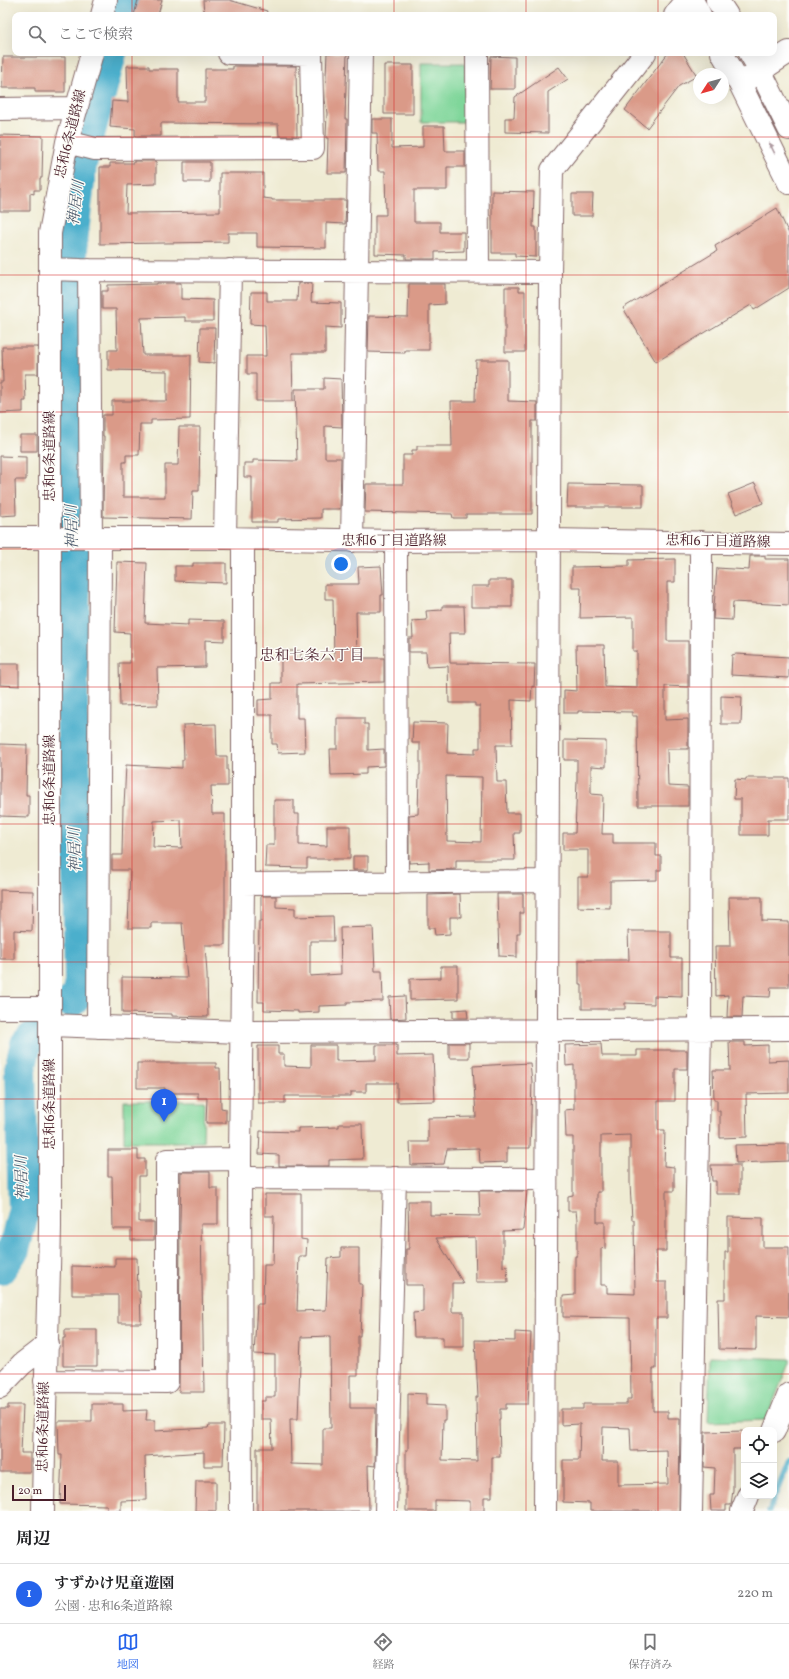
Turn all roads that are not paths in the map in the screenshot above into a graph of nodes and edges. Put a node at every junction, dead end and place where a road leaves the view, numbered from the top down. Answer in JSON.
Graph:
{"nodes":[{"id":1,"x":106,"y":0,"type":"edge"},
{"id":2,"x":687,"y":0,"type":"edge"},
{"id":3,"x":692,"y":0,"type":"edge"},
{"id":4,"x":718,"y":0,"type":"edge"},
{"id":5,"x":103,"y":12,"type":"edge"},
{"id":6,"x":677,"y":12,"type":"edge"},
{"id":7,"x":698,"y":12,"type":"edge"},
{"id":8,"x":725,"y":12,"type":"edge"},
{"id":9,"x":789,"y":52,"type":"edge"},
{"id":10,"x":91,"y":56,"type":"edge"},
{"id":11,"x":311,"y":56,"type":"edge"},
{"id":12,"x":361,"y":56,"type":"edge"},
{"id":13,"x":477,"y":56,"type":"edge"},
{"id":14,"x":643,"y":56,"type":"edge"},
{"id":15,"x":724,"y":56,"type":"edge"},
{"id":16,"x":775,"y":56,"type":"edge"},
{"id":17,"x":777,"y":56,"type":"edge"},
{"id":18,"x":755,"y":62,"type":"edge"},
{"id":19,"x":740,"y":84,"type":"junction"},
{"id":20,"x":77,"y":108,"type":"junction"},
{"id":21,"x":0,"y":109,"type":"edge"},
{"id":22,"x":789,"y":129,"type":"edge"},
{"id":23,"x":79,"y":145,"type":"junction"},
{"id":24,"x":789,"y":183,"type":"edge"},
{"id":25,"x":71,"y":270,"type":"junction"},
{"id":26,"x":230,"y":270,"type":"junction"},
{"id":27,"x":356,"y":271,"type":"junction"},
{"id":28,"x":478,"y":271,"type":"junction"},
{"id":29,"x":550,"y":272,"type":"junction"},
{"id":30,"x":0,"y":538,"type":"edge"},
{"id":31,"x":78,"y":539,"type":"junction"},
{"id":32,"x":234,"y":539,"type":"junction"},
{"id":33,"x":549,"y":540,"type":"junction"},
{"id":34,"x":352,"y":541,"type":"junction"},
{"id":35,"x":396,"y":541,"type":"junction"},
{"id":36,"x":701,"y":542,"type":"junction"},
{"id":37,"x":789,"y":544,"type":"edge"},
{"id":38,"x":547,"y":881,"type":"junction"},
{"id":39,"x":397,"y":883,"type":"junction"},
{"id":40,"x":243,"y":884,"type":"junction"},
{"id":41,"x":0,"y":1008,"type":"edge"},
{"id":42,"x":50,"y":1017,"type":"junction"},
{"id":43,"x":98,"y":1027,"type":"junction"},
{"id":44,"x":789,"y":1029,"type":"edge"},
{"id":45,"x":700,"y":1030,"type":"junction"},
{"id":46,"x":547,"y":1031,"type":"junction"},
{"id":47,"x":242,"y":1032,"type":"junction"},
{"id":48,"x":240,"y":1169,"type":"junction"},
{"id":49,"x":395,"y":1178,"type":"junction"},
{"id":50,"x":546,"y":1179,"type":"junction"},
{"id":51,"x":48,"y":1344,"type":"junction"},
{"id":52,"x":45,"y":1381,"type":"junction"},
{"id":53,"x":0,"y":1387,"type":"edge"},
{"id":54,"x":789,"y":1394,"type":"edge"},
{"id":55,"x":776,"y":1427,"type":"edge"},
{"id":56,"x":747,"y":1499,"type":"edge"},
{"id":57,"x":43,"y":1511,"type":"edge"},
{"id":58,"x":241,"y":1511,"type":"edge"},
{"id":59,"x":386,"y":1511,"type":"edge"},
{"id":60,"x":545,"y":1511,"type":"edge"},
{"id":61,"x":690,"y":1511,"type":"edge"},
{"id":62,"x":742,"y":1511,"type":"edge"}],
"edges":[{"from":1,"to":5,"type":"main road"},
{"from":2,"to":6,"type":"main road"},
{"from":3,"to":7,"type":"main road"},
{"from":4,"to":8,"type":"main road"},
{"from":9,"to":17,"type":"main road"},
{"from":10,"to":20,"type":"main road","name":"忠和6条道路線"},
{"from":11,"to":23,"type":"main road"},
{"from":12,"to":27,"type":"main road"},
{"from":13,"to":28,"type":"main road"},
{"from":14,"to":29,"type":"main road"},
{"from":15,"to":19,"type":"main road"},
{"from":16,"to":18,"type":"main road"},
{"from":18,"to":19,"type":"main road"},
{"from":18,"to":22,"type":"main road"},
{"from":24,"to":19,"type":"main road","one_way":true},
{"from":20,"to":21,"type":"main road"},
{"from":20,"to":23,"type":"main road","name":"忠和6条道路線"},
{"from":23,"to":25,"type":"main road","name":"忠和6条道路線"},
{"from":25,"to":26,"type":"main road"},
{"from":25,"to":31,"type":"main road"},
{"from":25,"to":31,"type":"main road","name":"忠和6条道路線"},
{"from":26,"to":27,"type":"main road"},
{"from":26,"to":32,"type":"main road"},
{"from":27,"to":28,"type":"main road"},
{"from":27,"to":34,"type":"main road"},
{"from":28,"to":29,"type":"main road"},
{"from":29,"to":33,"type":"main road"},
{"from":30,"to":31,"type":"main road","name":"忠和6丁目道路線"},
{"from":31,"to":32,"type":"main road","name":"忠和6丁目道路線"},
{"from":31,"to":42,"type":"main road","name":"忠和6条道路線"},
{"from":31,"to":43,"type":"main road"},
{"from":32,"to":34,"type":"main road","name":"忠和6丁目道路線"},
{"from":32,"to":40,"type":"main road"},
{"from":33,"to":35,"type":"main road","name":"忠和6丁目道路線"},
{"from":33,"to":36,"type":"main road","name":"忠和6丁目道路線"},
{"from":33,"to":38,"type":"main road"},
{"from":34,"to":35,"type":"main road","name":"忠和6丁目道路線"},
{"from":35,"to":39,"type":"main road"},
{"from":36,"to":37,"type":"main road","name":"忠和6丁目道路線"},
{"from":36,"to":45,"type":"main road"},
{"from":38,"to":39,"type":"main road"},
{"from":38,"to":46,"type":"main road"},
{"from":39,"to":40,"type":"main road"},
{"from":40,"to":47,"type":"main road"},
{"from":41,"to":42,"type":"main road"},
{"from":42,"to":43,"type":"main road"},
{"from":42,"to":51,"type":"main road","name":"忠和6条道路線"},
{"from":43,"to":47,"type":"main road"},
{"from":44,"to":45,"type":"main road"},
{"from":45,"to":46,"type":"main road"},
{"from":45,"to":61,"type":"main road"},
{"from":46,"to":47,"type":"main road"},
{"from":46,"to":50,"type":"main road"},
{"from":47,"to":48,"type":"main road"},
{"from":48,"to":49,"type":"main road"},
{"from":48,"to":52,"type":"main road"},
{"from":48,"to":58,"type":"main road"},
{"from":49,"to":50,"type":"main road"},
{"from":49,"to":59,"type":"main road"},
{"from":50,"to":60,"type":"main road"},
{"from":51,"to":52,"type":"main road","name":"忠和6条道路線"},
{"from":51,"to":53,"type":"main road"},
{"from":52,"to":57,"type":"main road","name":"忠和6条道路線"},
{"from":54,"to":55,"type":"main road"},
{"from":56,"to":62,"type":"main road"}]}
